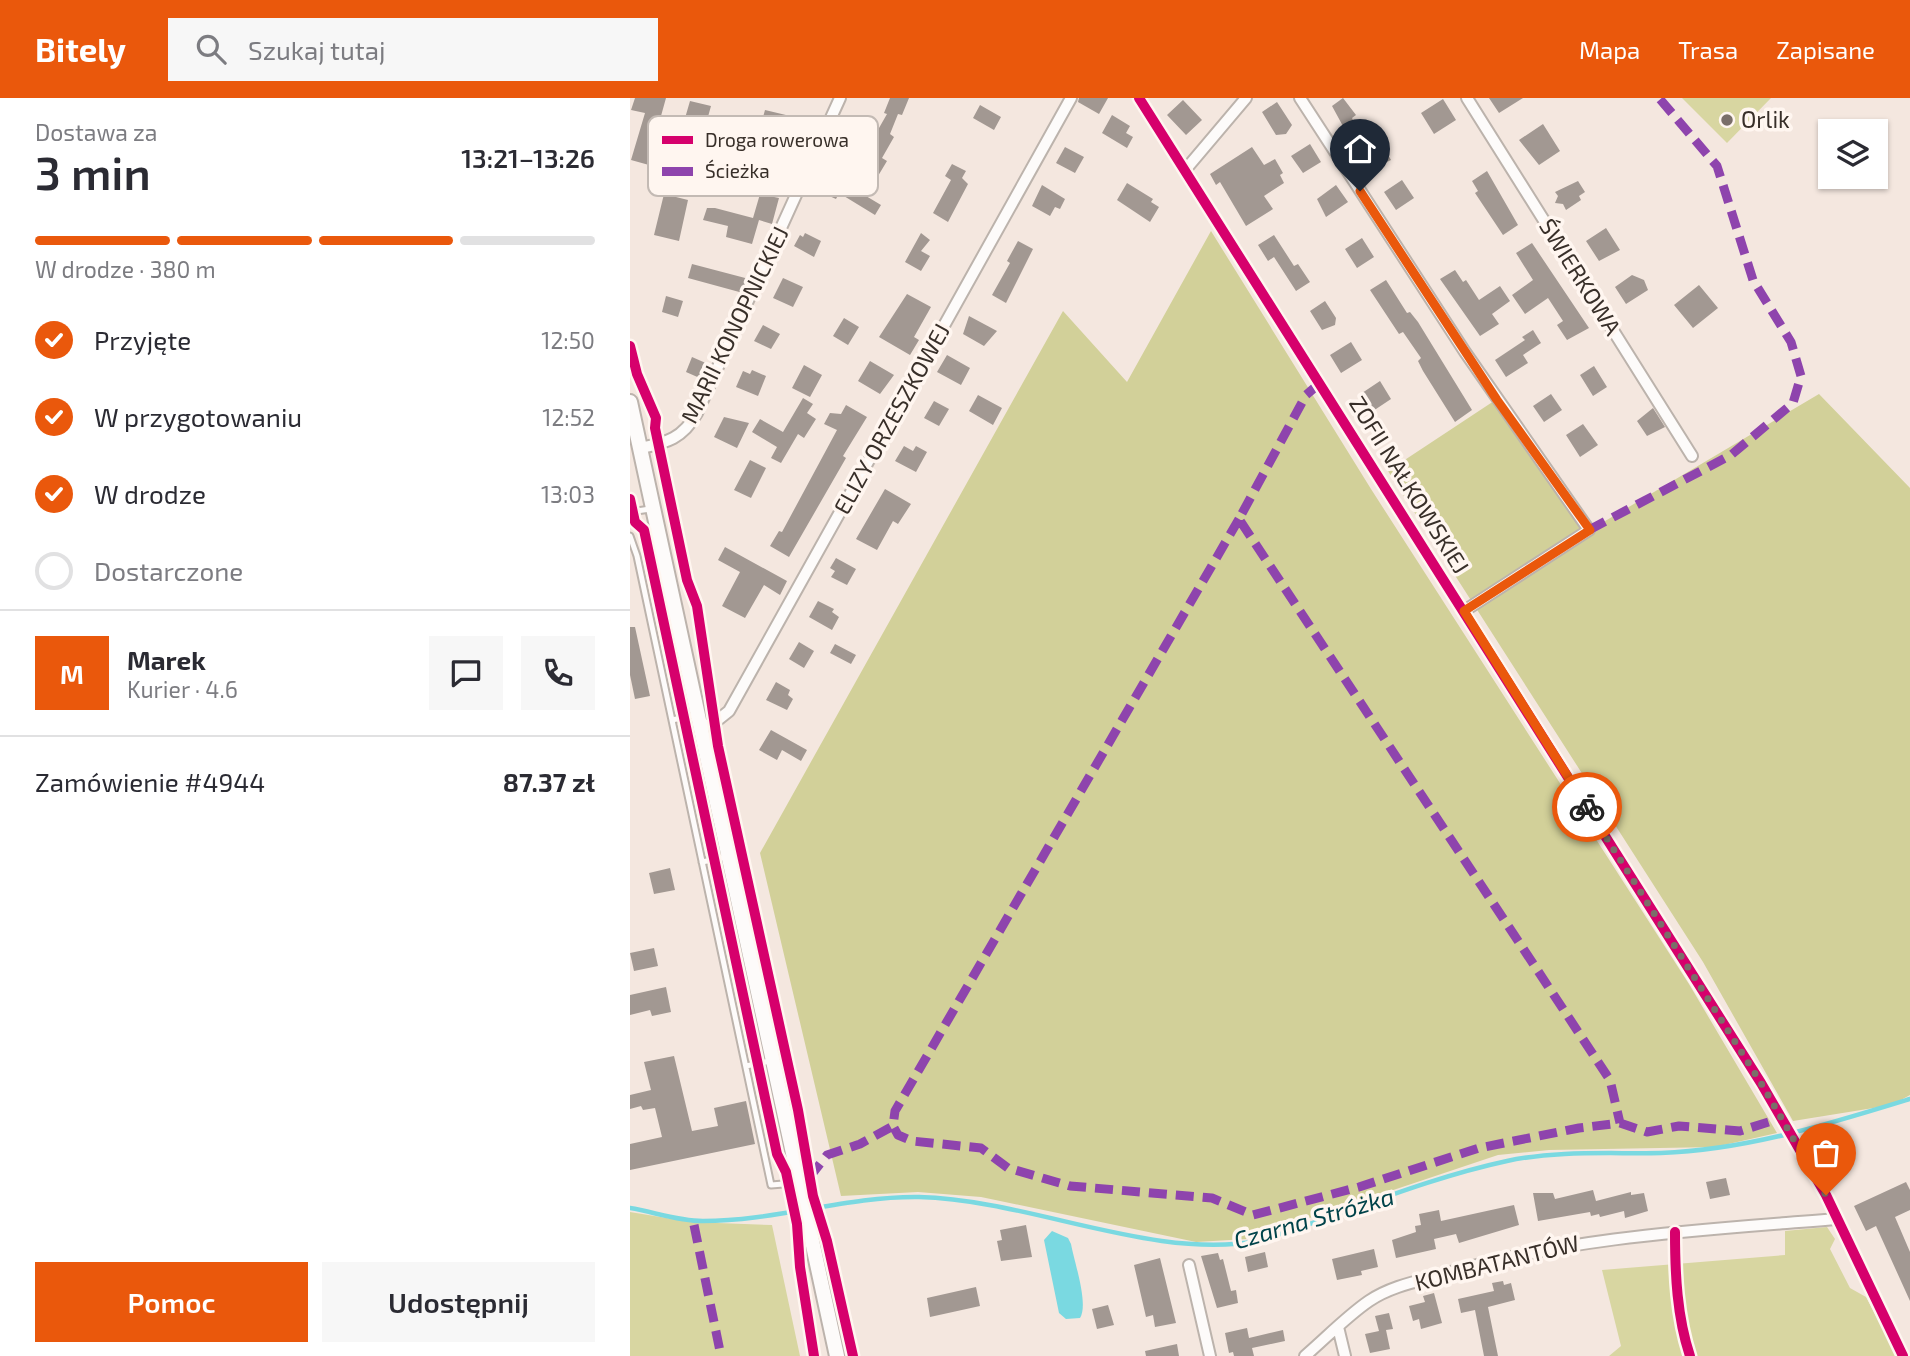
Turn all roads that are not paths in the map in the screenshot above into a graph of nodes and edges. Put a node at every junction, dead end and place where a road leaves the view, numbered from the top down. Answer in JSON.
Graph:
{"nodes":[{"id":1,"x":840,"y":98,"type":"edge"},
{"id":2,"x":1071,"y":98,"type":"edge"},
{"id":3,"x":1139,"y":98,"type":"edge"},
{"id":4,"x":1246,"y":98,"type":"edge"},
{"id":5,"x":1300,"y":98,"type":"edge"},
{"id":6,"x":1467,"y":98,"type":"edge"},
{"id":7,"x":832,"y":116,"type":"edge"},
{"id":8,"x":1186,"y":169,"type":"junction"},
{"id":9,"x":795,"y":196,"type":"edge"},
{"id":10,"x":630,"y":402,"type":"edge"},
{"id":11,"x":640,"y":449,"type":"junction"},
{"id":12,"x":1692,"y":456,"type":"dead end"},
{"id":13,"x":653,"y":508,"type":"junction"},
{"id":14,"x":630,"y":512,"type":"edge"},
{"id":15,"x":630,"y":536,"type":"edge"},
{"id":16,"x":1464,"y":611,"type":"junction"},
{"id":17,"x":672,"y":720,"type":"junction"},
{"id":18,"x":700,"y":720,"type":"junction"},
{"id":19,"x":729,"y":857,"type":"junction"},
{"id":20,"x":702,"y":862,"type":"junction"},
{"id":21,"x":774,"y":1060,"type":"junction"},
{"id":22,"x":746,"y":1066,"type":"junction"},
{"id":23,"x":800,"y":1182,"type":"junction"},
{"id":24,"x":1837,"y":1219,"type":"junction"},
{"id":25,"x":1189,"y":1265,"type":"dead end"},
{"id":26,"x":1338,"y":1327,"type":"junction"},
{"id":27,"x":1907,"y":1355,"type":"edge"},
{"id":28,"x":837,"y":1356,"type":"edge"},
{"id":29,"x":1210,"y":1356,"type":"edge"},
{"id":30,"x":1305,"y":1356,"type":"edge"},
{"id":31,"x":1345,"y":1356,"type":"edge"}],
"edges":[{"from":1,"to":7,"type":"street","name":"MARII KONOPNICKIEJ"},
{"from":2,"to":18,"type":"street","name":"ELIZY ORZESZKOWEJ"},
{"from":3,"to":8,"type":"street","name":"ZOFII NAŁKOWSKIEJ"},
{"from":4,"to":8,"type":"street"},
{"from":5,"to":16,"type":"street"},
{"from":6,"to":12,"type":"street","name":"ŚWIERKOWA"},
{"from":8,"to":16,"type":"street","name":"ZOFII NAŁKOWSKIEJ"},
{"from":9,"to":11,"type":"street","name":"MARII KONOPNICKIEJ"},
{"from":10,"to":11,"type":"street"},
{"from":11,"to":13,"type":"street"},
{"from":13,"to":14,"type":"lane"},
{"from":13,"to":18,"type":"street"},
{"from":15,"to":17,"type":"lane"},
{"from":16,"to":24,"type":"street","name":"ZOFII NAŁKOWSKIEJ"},
{"from":17,"to":18,"type":"lane"},
{"from":17,"to":20,"type":"lane"},
{"from":18,"to":19,"type":"street"},
{"from":19,"to":20,"type":"lane"},
{"from":19,"to":21,"type":"street"},
{"from":20,"to":22,"type":"lane"},
{"from":21,"to":22,"type":"lane"},
{"from":21,"to":23,"type":"street"},
{"from":22,"to":23,"type":"lane"},
{"from":23,"to":28,"type":"street"},
{"from":24,"to":26,"type":"street","name":"KOMBATANTÓW"},
{"from":24,"to":27,"type":"street","name":"ZOFII NAŁKOWSKIEJ"},
{"from":25,"to":29,"type":"street"},
{"from":26,"to":30,"type":"street","name":"KOMBATANTÓW"},
{"from":26,"to":31,"type":"street"}]}
